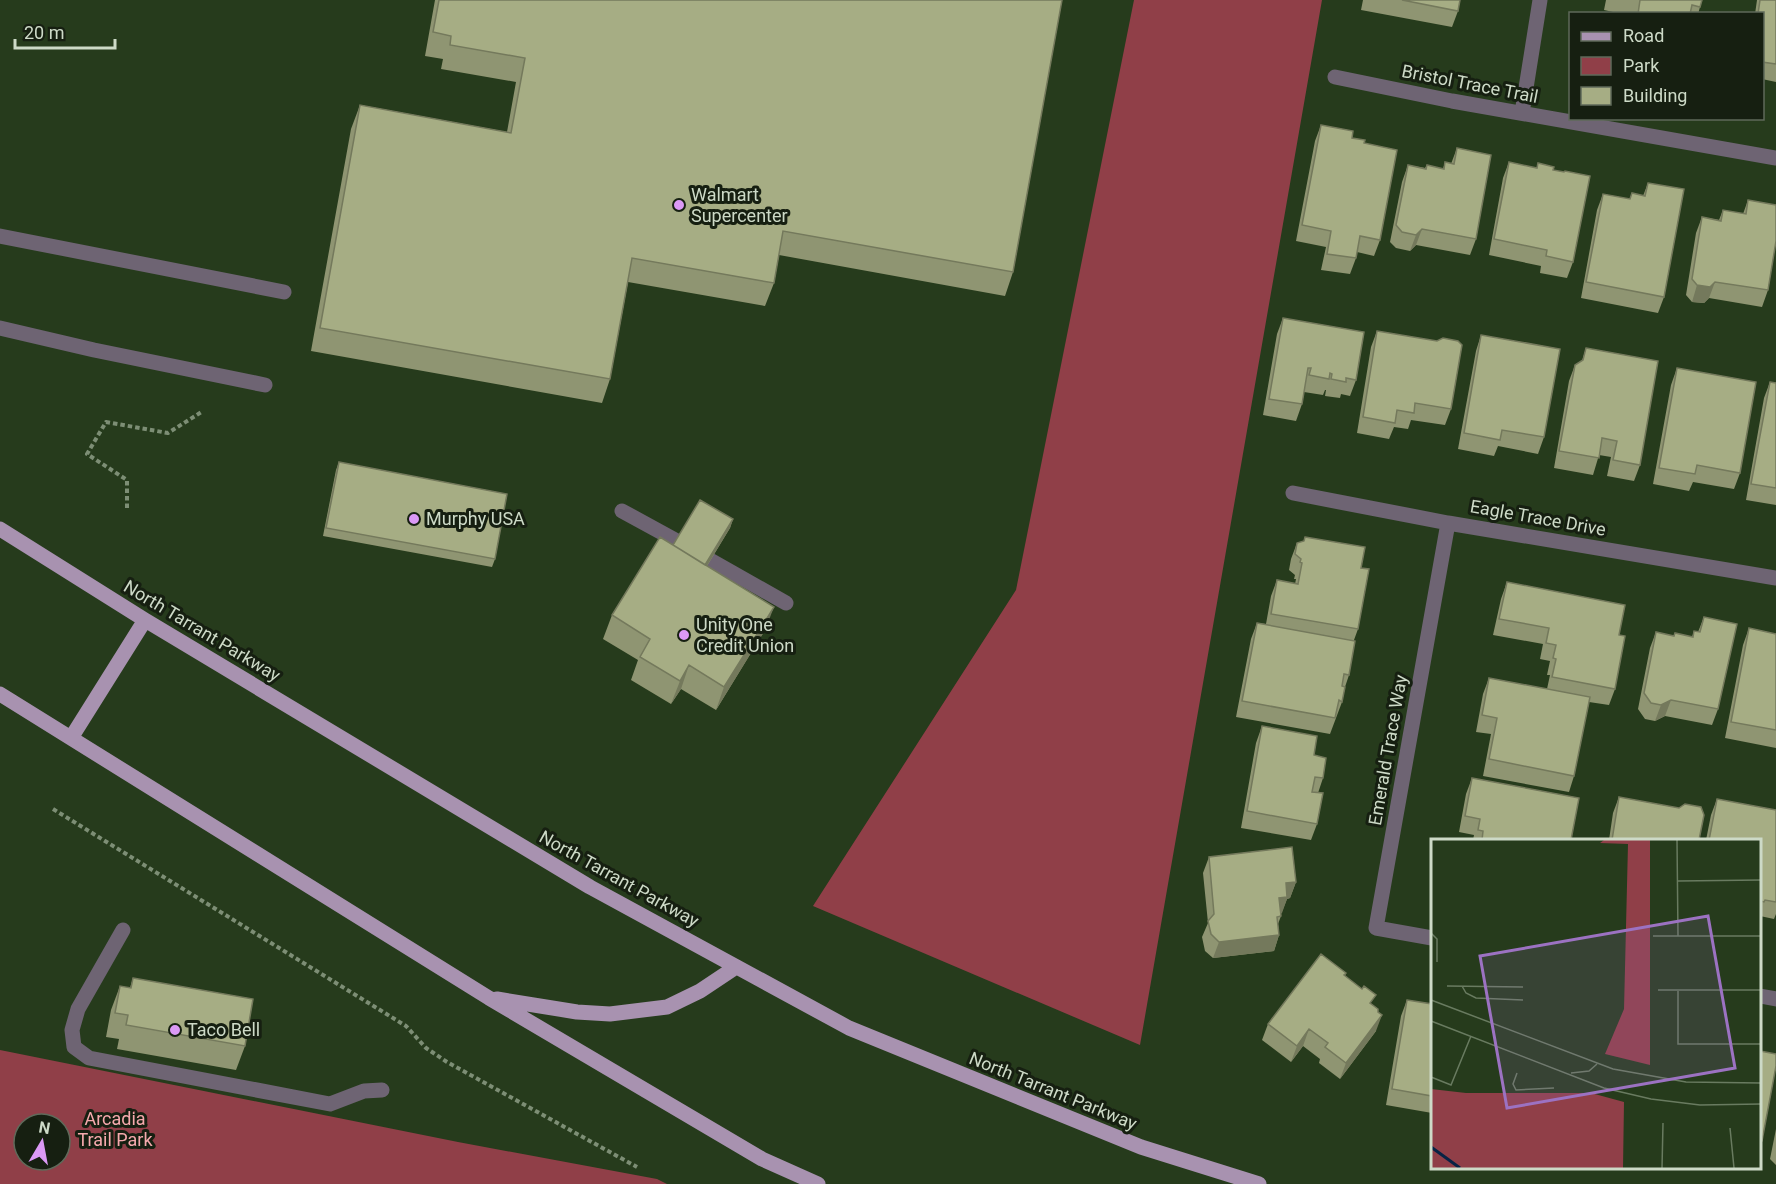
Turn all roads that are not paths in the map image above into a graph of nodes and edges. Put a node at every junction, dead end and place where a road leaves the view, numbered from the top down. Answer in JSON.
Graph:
{"nodes":[{"id":1,"x":1540,"y":0,"type":"edge"},
{"id":2,"x":1335,"y":78,"type":"dead end"},
{"id":3,"x":1522,"y":113,"type":"junction"},
{"id":4,"x":1776,"y":158,"type":"edge"},
{"id":5,"x":0,"y":236,"type":"edge"},
{"id":6,"x":284,"y":292,"type":"dead end"},
{"id":7,"x":0,"y":328,"type":"edge"},
{"id":8,"x":265,"y":385,"type":"dead end"},
{"id":9,"x":1293,"y":492,"type":"dead end"},
{"id":10,"x":622,"y":511,"type":"dead end"},
{"id":11,"x":1448,"y":523,"type":"junction"},
{"id":12,"x":0,"y":529,"type":"edge"},
{"id":13,"x":677,"y":541,"type":"edge"},
{"id":14,"x":710,"y":560,"type":"edge"},
{"id":15,"x":1776,"y":578,"type":"edge"},
{"id":16,"x":786,"y":603,"type":"dead end"},
{"id":17,"x":145,"y":620,"type":"junction"},
{"id":18,"x":0,"y":694,"type":"edge"},
{"id":19,"x":71,"y":738,"type":"junction"},
{"id":20,"x":123,"y":930,"type":"dead end"},
{"id":21,"x":1431,"y":938,"type":"edge"},
{"id":22,"x":736,"y":967,"type":"junction"},
{"id":23,"x":1761,"y":996,"type":"edge"},
{"id":24,"x":489,"y":998,"type":"junction"},
{"id":25,"x":1776,"y":999,"type":"edge"},
{"id":26,"x":382,"y":1090,"type":"dead end"},
{"id":27,"x":818,"y":1184,"type":"edge"},
{"id":28,"x":1259,"y":1184,"type":"edge"}],
"edges":[{"from":1,"to":3,"type":"street"},
{"from":2,"to":3,"type":"street","name":"Bristol Trace Trail"},
{"from":3,"to":4,"type":"street","name":"Bristol Trace Trail"},
{"from":5,"to":6,"type":"street"},
{"from":7,"to":8,"type":"street"},
{"from":9,"to":11,"type":"street","name":"Eagle Trace Drive"},
{"from":10,"to":13,"type":"street"},
{"from":11,"to":15,"type":"street","name":"Eagle Trace Drive"},
{"from":11,"to":21,"type":"street","name":"Emerald Trace Way"},
{"from":12,"to":17,"type":"main road","name":"North Tarrant Parkway"},
{"from":14,"to":16,"type":"street"},
{"from":17,"to":19,"type":"main road"},
{"from":17,"to":22,"type":"main road","name":"North Tarrant Parkway"},
{"from":18,"to":19,"type":"main road"},
{"from":19,"to":24,"type":"main road"},
{"from":20,"to":26,"type":"street"},
{"from":22,"to":24,"type":"main road"},
{"from":22,"to":28,"type":"main road","name":"North Tarrant Parkway"},
{"from":23,"to":25,"type":"street"},
{"from":24,"to":27,"type":"main road"}]}
